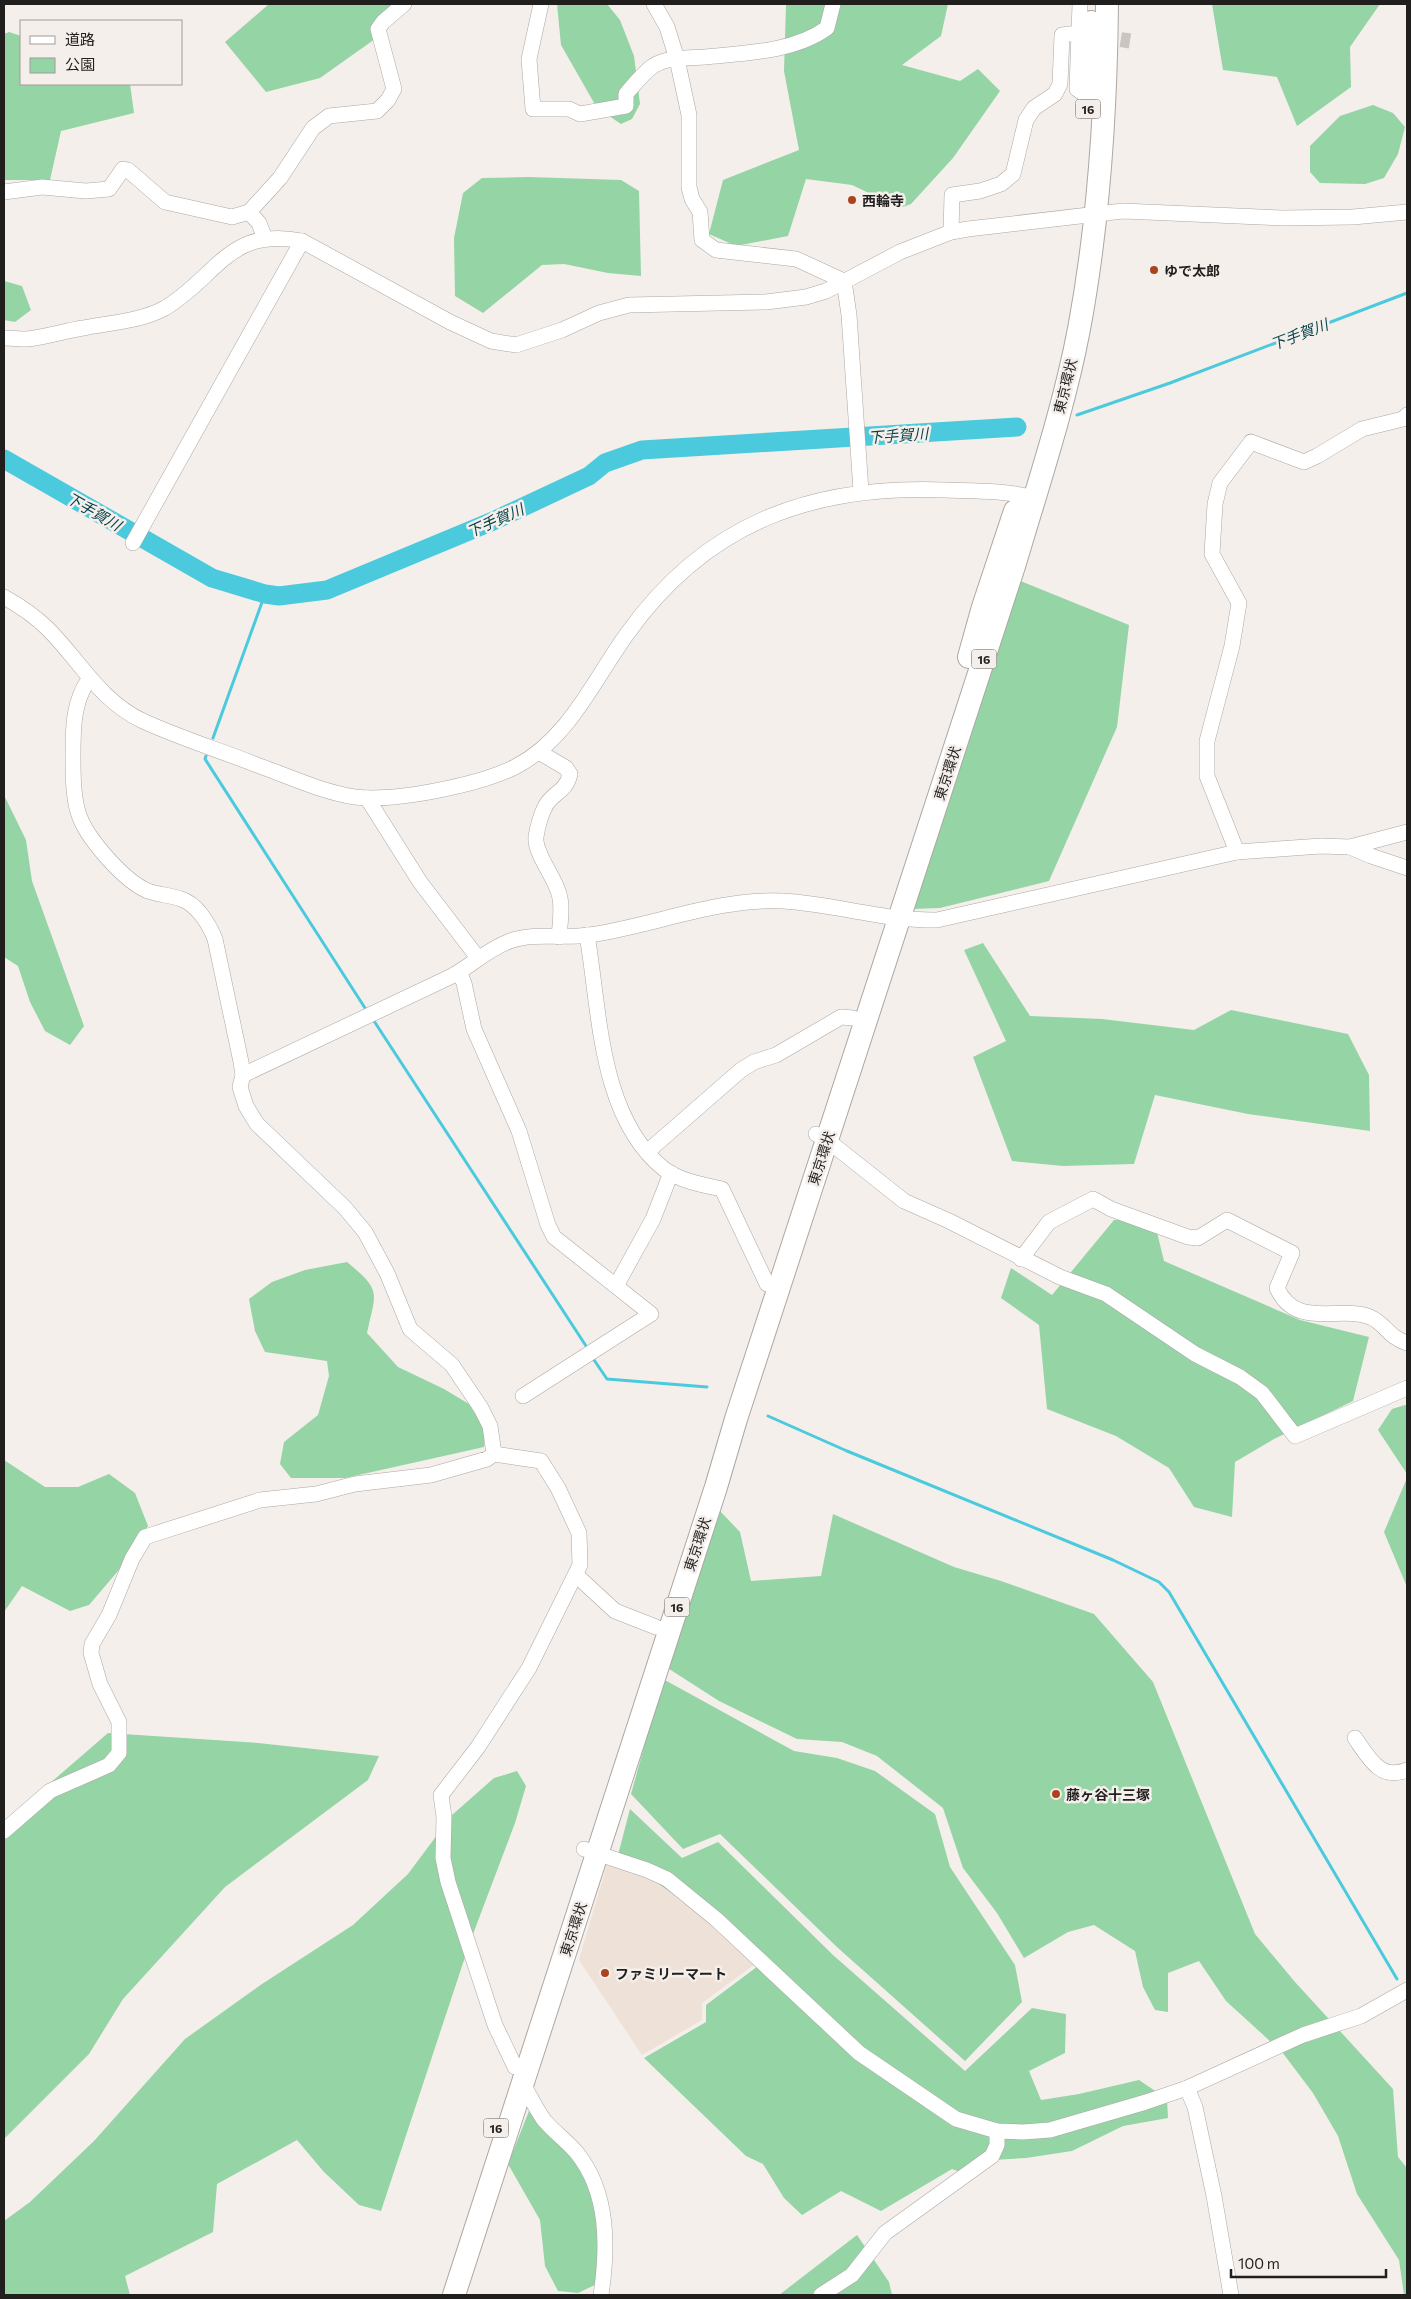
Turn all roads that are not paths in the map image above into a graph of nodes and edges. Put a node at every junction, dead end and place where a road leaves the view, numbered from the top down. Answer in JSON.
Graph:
{"nodes":[{"id":1,"x":404,"y":4,"type":"edge"},
{"id":2,"x":541,"y":4,"type":"edge"},
{"id":3,"x":654,"y":4,"type":"edge"},
{"id":4,"x":833,"y":4,"type":"edge"},
{"id":5,"x":1080,"y":4,"type":"edge"},
{"id":6,"x":1092,"y":4,"type":"edge"},
{"id":7,"x":1107,"y":4,"type":"edge"},
{"id":8,"x":1079,"y":33,"type":"junction"},
{"id":9,"x":678,"y":59,"type":"junction"},
{"id":10,"x":1089,"y":96,"type":"junction"},
{"id":11,"x":4,"y":192,"type":"edge"},
{"id":12,"x":249,"y":212,"type":"junction"},
{"id":13,"x":1407,"y":212,"type":"edge"},
{"id":14,"x":1088,"y":214,"type":"junction"},
{"id":15,"x":951,"y":232,"type":"junction"},
{"id":16,"x":265,"y":238,"type":"junction"},
{"id":17,"x":302,"y":241,"type":"junction"},
{"id":18,"x":844,"y":281,"type":"junction"},
{"id":19,"x":4,"y":338,"type":"edge"},
{"id":20,"x":1407,"y":415,"type":"edge"},
{"id":21,"x":861,"y":491,"type":"junction"},
{"id":22,"x":1028,"y":496,"type":"junction"},
{"id":23,"x":134,"y":543,"type":"dead end"},
{"id":24,"x":4,"y":597,"type":"edge"},
{"id":25,"x":89,"y":679,"type":"junction"},
{"id":26,"x":539,"y":752,"type":"junction"},
{"id":27,"x":367,"y":798,"type":"junction"},
{"id":28,"x":1407,"y":832,"type":"edge"},
{"id":29,"x":1350,"y":847,"type":"junction"},
{"id":30,"x":1237,"y":852,"type":"junction"},
{"id":31,"x":1407,"y":868,"type":"edge"},
{"id":32,"x":893,"y":918,"type":"junction"},
{"id":33,"x":559,"y":936,"type":"junction"},
{"id":34,"x":587,"y":936,"type":"junction"},
{"id":35,"x":478,"y":958,"type":"junction"},
{"id":36,"x":459,"y":972,"type":"junction"},
{"id":37,"x":853,"y":1018,"type":"junction"},
{"id":38,"x":243,"y":1075,"type":"junction"},
{"id":39,"x":821,"y":1137,"type":"junction"},
{"id":40,"x":647,"y":1152,"type":"junction"},
{"id":41,"x":671,"y":1173,"type":"junction"},
{"id":42,"x":1021,"y":1259,"type":"junction"},
{"id":43,"x":767,"y":1284,"type":"junction"},
{"id":44,"x":616,"y":1286,"type":"junction"},
{"id":45,"x":1407,"y":1343,"type":"edge"},
{"id":46,"x":1407,"y":1388,"type":"edge"},
{"id":47,"x":524,"y":1396,"type":"dead end"},
{"id":48,"x":494,"y":1454,"type":"junction"},
{"id":49,"x":576,"y":1575,"type":"junction"},
{"id":50,"x":656,"y":1627,"type":"junction"},
{"id":51,"x":1355,"y":1738,"type":"dead end"},
{"id":52,"x":1407,"y":1770,"type":"edge"},
{"id":53,"x":4,"y":1831,"type":"edge"},
{"id":54,"x":590,"y":1851,"type":"junction"},
{"id":55,"x":1407,"y":1990,"type":"edge"},
{"id":56,"x":519,"y":2076,"type":"junction"},
{"id":57,"x":1187,"y":2088,"type":"junction"},
{"id":58,"x":998,"y":2131,"type":"junction"},
{"id":59,"x":442,"y":2295,"type":"edge"},
{"id":60,"x":454,"y":2295,"type":"edge"},
{"id":61,"x":601,"y":2295,"type":"edge"},
{"id":62,"x":821,"y":2295,"type":"edge"},
{"id":63,"x":1231,"y":2295,"type":"edge"}],
"edges":[{"from":1,"to":12,"type":"street"},
{"from":2,"to":9,"type":"street"},
{"from":3,"to":9,"type":"street"},
{"from":4,"to":9,"type":"street"},
{"from":5,"to":8,"type":"street"},
{"from":6,"to":10,"type":"highway","name":"東京環状","number":"16"},
{"from":7,"to":14,"type":"highway","name":"東京環状","number":"16"},
{"from":8,"to":10,"type":"street"},
{"from":8,"to":15,"type":"street"},
{"from":9,"to":18,"type":"street"},
{"from":10,"to":14,"type":"highway","name":"東京環状","number":"16"},
{"from":11,"to":12,"type":"street"},
{"from":12,"to":16,"type":"street"},
{"from":13,"to":14,"type":"street"},
{"from":14,"to":15,"type":"street"},
{"from":14,"to":22,"type":"highway","name":"東京環状","number":"16"},
{"from":15,"to":18,"type":"street"},
{"from":16,"to":17,"type":"street"},
{"from":16,"to":19,"type":"street"},
{"from":17,"to":18,"type":"street"},
{"from":17,"to":23,"type":"street"},
{"from":18,"to":21,"type":"street"},
{"from":20,"to":30,"type":"street"},
{"from":21,"to":22,"type":"street"},
{"from":21,"to":26,"type":"street"},
{"from":22,"to":32,"type":"highway","name":"東京環状","number":"16"},
{"from":24,"to":25,"type":"street"},
{"from":25,"to":27,"type":"street"},
{"from":25,"to":38,"type":"street"},
{"from":26,"to":27,"type":"street"},
{"from":26,"to":33,"type":"street"},
{"from":27,"to":35,"type":"street"},
{"from":28,"to":29,"type":"street"},
{"from":29,"to":30,"type":"street"},
{"from":29,"to":31,"type":"street"},
{"from":30,"to":32,"type":"street"},
{"from":32,"to":34,"type":"street"},
{"from":32,"to":37,"type":"highway","name":"東京環状","number":"16"},
{"from":32,"to":39,"type":"highway","name":"東京環状","number":"16"},
{"from":33,"to":34,"type":"street"},
{"from":33,"to":35,"type":"street"},
{"from":34,"to":40,"type":"street"},
{"from":35,"to":36,"type":"street"},
{"from":36,"to":38,"type":"street"},
{"from":36,"to":44,"type":"street"},
{"from":37,"to":39,"type":"highway","name":"東京環状","number":"16"},
{"from":37,"to":40,"type":"street"},
{"from":38,"to":48,"type":"street"},
{"from":39,"to":42,"type":"street"},
{"from":39,"to":43,"type":"highway","name":"東京環状","number":"16"},
{"from":39,"to":54,"type":"highway","name":"東京環状","number":"16"},
{"from":40,"to":41,"type":"street"},
{"from":41,"to":43,"type":"street"},
{"from":41,"to":44,"type":"street"},
{"from":42,"to":45,"type":"street"},
{"from":42,"to":46,"type":"street"},
{"from":43,"to":50,"type":"highway","name":"東京環状","number":"16"},
{"from":44,"to":47,"type":"street"},
{"from":48,"to":49,"type":"street"},
{"from":48,"to":53,"type":"street"},
{"from":49,"to":50,"type":"street"},
{"from":49,"to":56,"type":"street"},
{"from":50,"to":54,"type":"highway","name":"東京環状","number":"16"},
{"from":51,"to":52,"type":"street"},
{"from":54,"to":56,"type":"highway","name":"東京環状","number":"16"},
{"from":54,"to":58,"type":"street"},
{"from":55,"to":57,"type":"street"},
{"from":56,"to":59,"type":"highway","name":"東京環状","number":"16"},
{"from":56,"to":60,"type":"highway","name":"東京環状","number":"16"},
{"from":56,"to":61,"type":"street"},
{"from":57,"to":58,"type":"street"},
{"from":57,"to":63,"type":"street"},
{"from":58,"to":62,"type":"street"}]}
